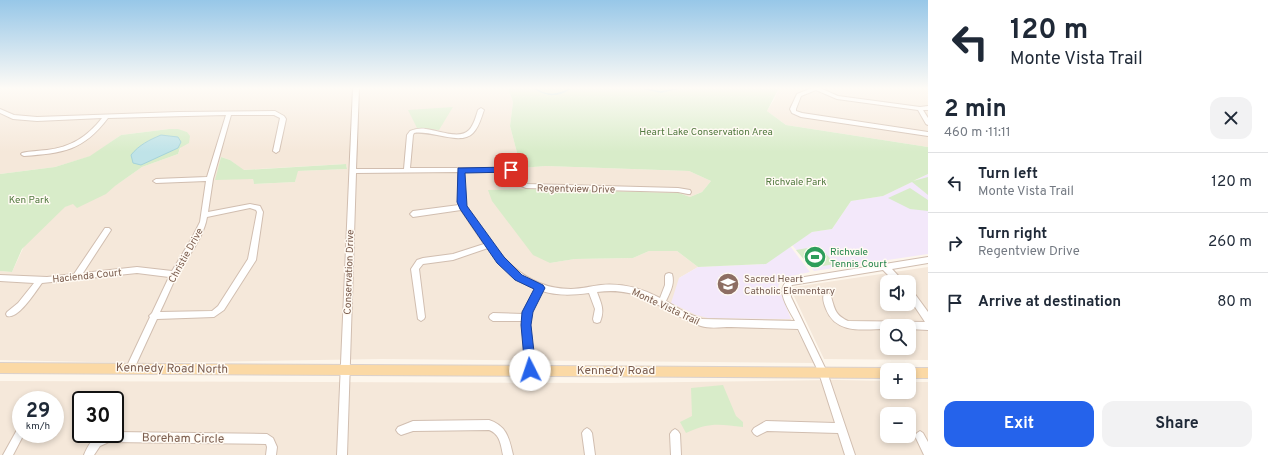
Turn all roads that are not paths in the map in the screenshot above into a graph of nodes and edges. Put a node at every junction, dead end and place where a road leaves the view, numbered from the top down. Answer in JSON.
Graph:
{"nodes":[{"id":1,"x":355,"y":109,"type":"edge"},
{"id":2,"x":793,"y":109,"type":"edge"},
{"id":3,"x":920,"y":109,"type":"edge"},
{"id":4,"x":481,"y":110,"type":"dead end"},
{"id":5,"x":0,"y":111,"type":"edge"},
{"id":6,"x":229,"y":114,"type":"junction"},
{"id":7,"x":106,"y":117,"type":"junction"},
{"id":8,"x":928,"y":123,"type":"edge"},
{"id":9,"x":928,"y":134,"type":"edge"},
{"id":10,"x":276,"y":151,"type":"dead end"},
{"id":11,"x":24,"y":154,"type":"dead end"},
{"id":12,"x":407,"y":170,"type":"junction"},
{"id":13,"x":460,"y":170,"type":"junction"},
{"id":14,"x":354,"y":171,"type":"junction"},
{"id":15,"x":210,"y":179,"type":"junction"},
{"id":16,"x":156,"y":181,"type":"dead end"},
{"id":17,"x":688,"y":192,"type":"dead end"},
{"id":18,"x":463,"y":207,"type":"junction"},
{"id":19,"x":413,"y":214,"type":"dead end"},
{"id":20,"x":206,"y":215,"type":"junction"},
{"id":21,"x":107,"y":230,"type":"dead end"},
{"id":22,"x":489,"y":244,"type":"junction"},
{"id":23,"x":928,"y":260,"type":"edge"},
{"id":24,"x":885,"y":266,"type":"junction"},
{"id":25,"x":174,"y":274,"type":"junction"},
{"id":26,"x":893,"y":275,"type":"edge"},
{"id":27,"x":77,"y":276,"type":"junction"},
{"id":28,"x":669,"y":276,"type":"dead end"},
{"id":29,"x":0,"y":278,"type":"edge"},
{"id":30,"x":40,"y":280,"type":"junction"},
{"id":31,"x":540,"y":288,"type":"junction"},
{"id":32,"x":592,"y":290,"type":"junction"},
{"id":33,"x":827,"y":296,"type":"dead end"},
{"id":34,"x":916,"y":302,"type":"edge"},
{"id":35,"x":662,"y":304,"type":"junction"},
{"id":36,"x":10,"y":314,"type":"dead end"},
{"id":37,"x":154,"y":316,"type":"junction"},
{"id":38,"x":421,"y":317,"type":"dead end"},
{"id":39,"x":493,"y":317,"type":"dead end"},
{"id":40,"x":527,"y":318,"type":"junction"},
{"id":41,"x":597,"y":319,"type":"dead end"},
{"id":42,"x":928,"y":319,"type":"edge"},
{"id":43,"x":800,"y":325,"type":"junction"},
{"id":44,"x":928,"y":326,"type":"edge"},
{"id":45,"x":0,"y":368,"type":"edge"},
{"id":46,"x":130,"y":368,"type":"junction"},
{"id":47,"x":344,"y":370,"type":"junction"},
{"id":48,"x":530,"y":370,"type":"junction"},
{"id":49,"x":823,"y":372,"type":"junction"},
{"id":50,"x":880,"y":373,"type":"edge"},
{"id":51,"x":916,"y":373,"type":"edge"},
{"id":52,"x":928,"y":373,"type":"edge"},
{"id":53,"x":841,"y":428,"type":"junction"},
{"id":54,"x":402,"y":430,"type":"dead end"},
{"id":55,"x":587,"y":432,"type":"dead end"},
{"id":56,"x":757,"y":432,"type":"dead end"},
{"id":57,"x":675,"y":434,"type":"dead end"},
{"id":58,"x":920,"y":436,"type":"dead end"},
{"id":59,"x":14,"y":443,"type":"edge"},
{"id":60,"x":928,"y":452,"type":"edge"},
{"id":61,"x":8,"y":455,"type":"edge"},
{"id":62,"x":89,"y":455,"type":"edge"},
{"id":63,"x":271,"y":455,"type":"edge"},
{"id":64,"x":342,"y":455,"type":"edge"},
{"id":65,"x":508,"y":455,"type":"edge"},
{"id":66,"x":590,"y":455,"type":"edge"},
{"id":67,"x":676,"y":455,"type":"edge"},
{"id":68,"x":850,"y":455,"type":"edge"}],
"edges":[{"from":1,"to":14,"type":"street","name":"Conservation Drive"},
{"from":2,"to":9,"type":"street"},
{"from":3,"to":8,"type":"street"},
{"from":4,"to":12,"type":"street"},
{"from":5,"to":7,"type":"street"},
{"from":6,"to":7,"type":"street"},
{"from":6,"to":10,"type":"street"},
{"from":6,"to":15,"type":"street","name":"Christie Drive"},
{"from":7,"to":11,"type":"street"},
{"from":12,"to":13,"type":"street","name":"Regentview Drive"},
{"from":12,"to":14,"type":"street","name":"Regentview Drive"},
{"from":13,"to":17,"type":"street","name":"Regentview Drive"},
{"from":13,"to":18,"type":"street","name":"Monte Vista Trail"},
{"from":14,"to":47,"type":"street","name":"Conservation Drive"},
{"from":15,"to":16,"type":"street"},
{"from":15,"to":20,"type":"street","name":"Christie Drive"},
{"from":18,"to":19,"type":"street"},
{"from":18,"to":22,"type":"street","name":"Monte Vista Trail"},
{"from":20,"to":25,"type":"street","name":"Christie Drive"},
{"from":20,"to":37,"type":"street"},
{"from":21,"to":27,"type":"street"},
{"from":22,"to":31,"type":"street","name":"Monte Vista Trail"},
{"from":22,"to":38,"type":"street"},
{"from":23,"to":24,"type":"street"},
{"from":24,"to":26,"type":"street"},
{"from":24,"to":43,"type":"street"},
{"from":25,"to":27,"type":"street","name":"Hacienda Court"},
{"from":25,"to":37,"type":"street","name":"Christie Drive"},
{"from":27,"to":30,"type":"street","name":"Hacienda Court"},
{"from":28,"to":35,"type":"street"},
{"from":29,"to":30,"type":"street","name":"Hacienda Court"},
{"from":30,"to":36,"type":"street"},
{"from":31,"to":32,"type":"street","name":"Monte Vista Trail"},
{"from":31,"to":40,"type":"street"},
{"from":32,"to":35,"type":"street","name":"Monte Vista Trail"},
{"from":32,"to":41,"type":"street"},
{"from":33,"to":44,"type":"street"},
{"from":34,"to":42,"type":"street"},
{"from":35,"to":43,"type":"street","name":"Monte Vista Trail"},
{"from":37,"to":46,"type":"street","name":"Christie Drive"},
{"from":39,"to":40,"type":"street"},
{"from":40,"to":48,"type":"street"},
{"from":43,"to":49,"type":"street"},
{"from":45,"to":46,"type":"main road","name":"Kennedy Road North"},
{"from":46,"to":47,"type":"main road","name":"Kennedy Road North"},
{"from":47,"to":48,"type":"main road","name":"Kennedy Road"},
{"from":47,"to":64,"type":"street","name":"Conservation Drive"},
{"from":48,"to":49,"type":"main road","name":"Kennedy Road"},
{"from":49,"to":50,"type":"main road","name":"Kennedy Road"},
{"from":49,"to":53,"type":"street"},
{"from":51,"to":52,"type":"main road"},
{"from":53,"to":56,"type":"street"},
{"from":53,"to":68,"type":"street"},
{"from":54,"to":65,"type":"street"},
{"from":55,"to":66,"type":"street"},
{"from":57,"to":67,"type":"street"},
{"from":58,"to":60,"type":"street"},
{"from":59,"to":61,"type":"street"},
{"from":62,"to":63,"type":"street","name":"Boreham Circle"}]}
